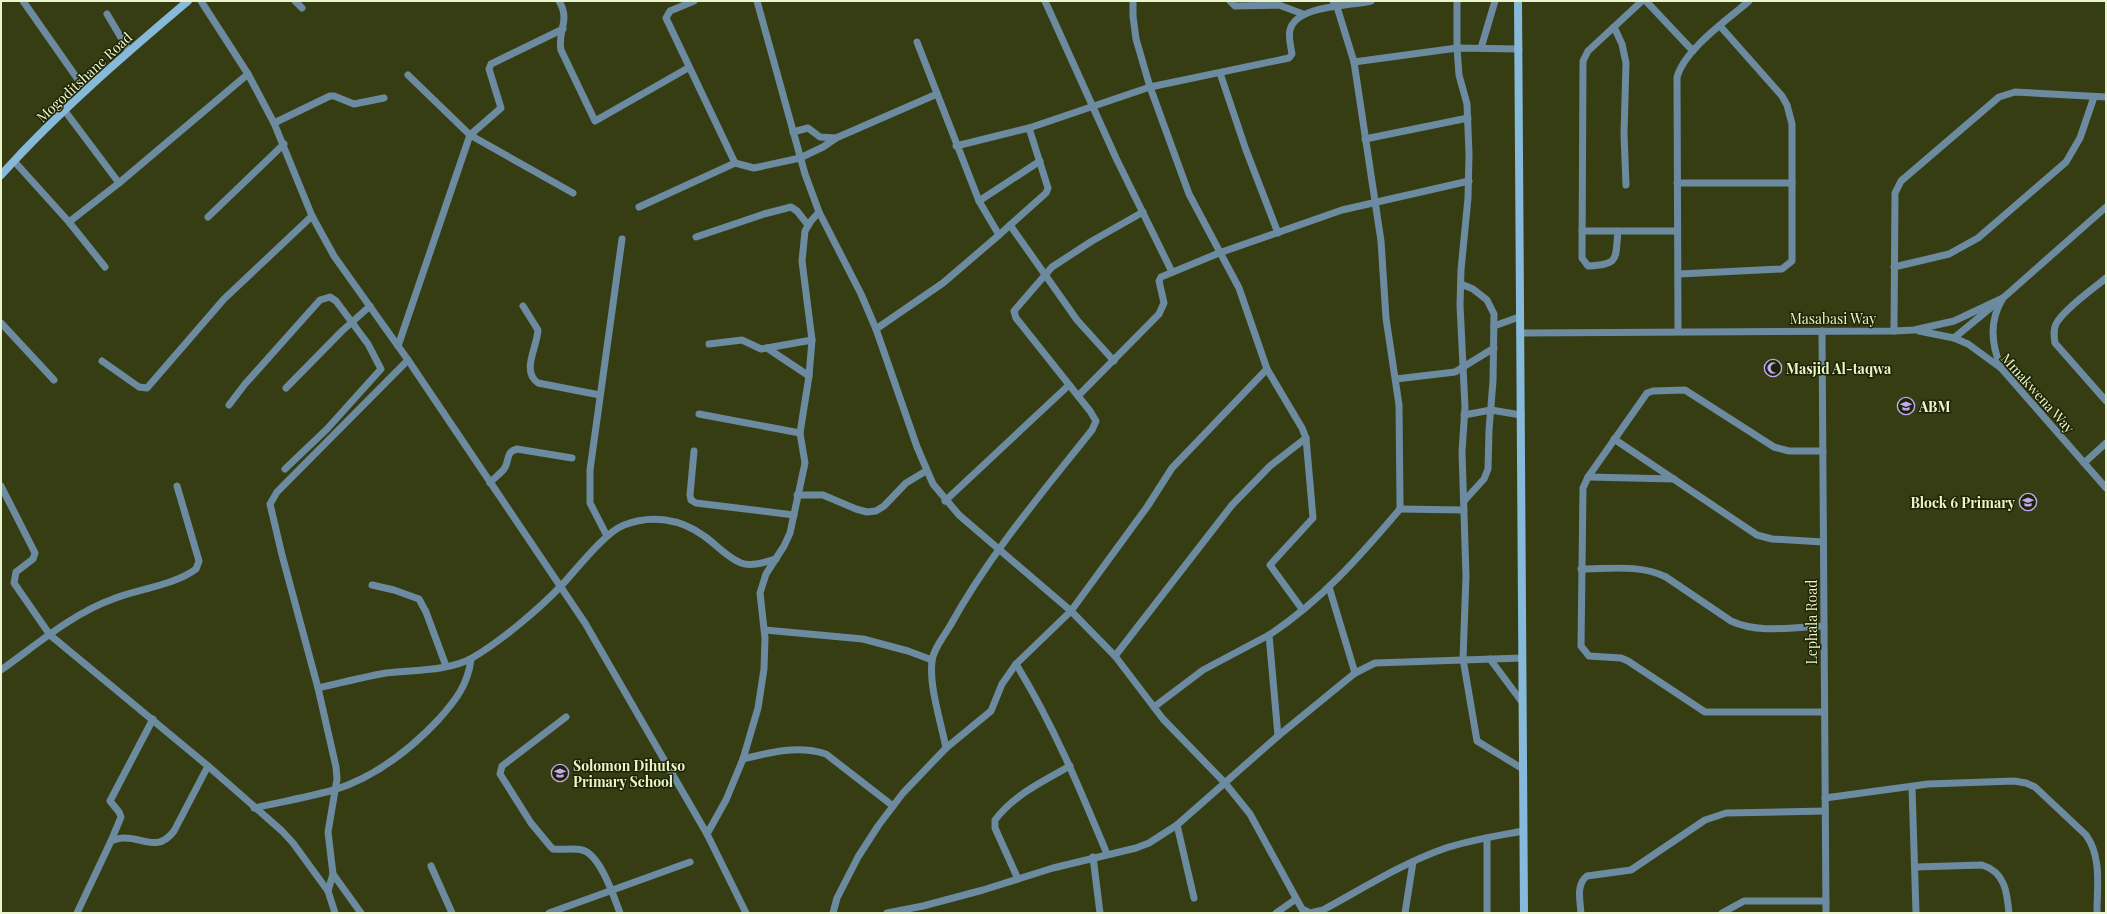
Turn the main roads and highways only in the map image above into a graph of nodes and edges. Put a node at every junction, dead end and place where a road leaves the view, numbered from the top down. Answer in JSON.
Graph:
{"nodes":[{"id":1,"x":188,"y":1,"type":"edge"},
{"id":2,"x":1518,"y":1,"type":"edge"},
{"id":3,"x":1,"y":175,"type":"edge"},
{"id":4,"x":1524,"y":913,"type":"edge"}],
"edges":[{"from":1,"to":3,"type":"main road","name":"Mogoditshane Road"},
{"from":2,"to":4,"type":"main road"}]}
